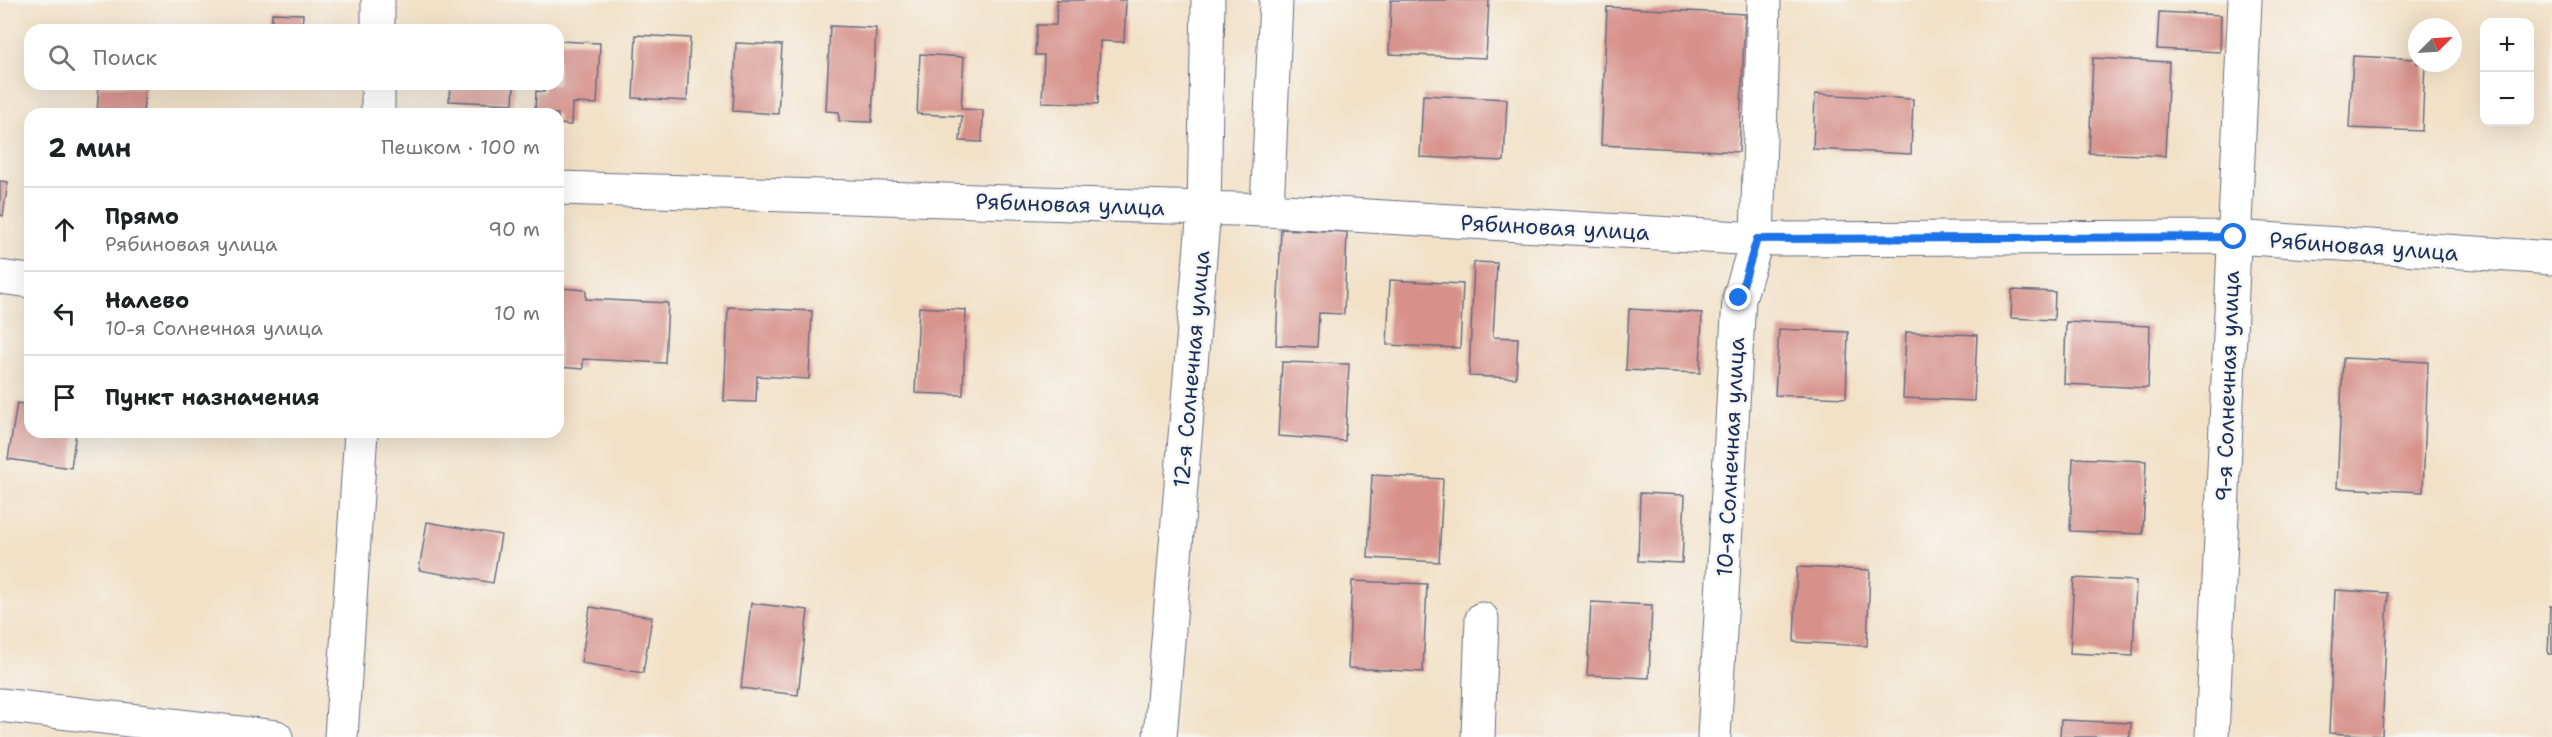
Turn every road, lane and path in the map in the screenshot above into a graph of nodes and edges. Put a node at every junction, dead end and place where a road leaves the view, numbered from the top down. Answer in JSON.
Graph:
{"nodes":[{"id":1,"x":378,"y":0,"type":"edge"},
{"id":2,"x":1208,"y":0,"type":"edge"},
{"id":3,"x":1276,"y":0,"type":"edge"},
{"id":4,"x":1764,"y":0,"type":"edge"},
{"id":5,"x":2245,"y":0,"type":"edge"},
{"id":6,"x":378,"y":24,"type":"edge"},
{"id":7,"x":378,"y":90,"type":"edge"},
{"id":8,"x":378,"y":108,"type":"edge"},
{"id":9,"x":564,"y":188,"type":"edge"},
{"id":10,"x":1204,"y":209,"type":"junction"},
{"id":11,"x":1267,"y":210,"type":"junction"},
{"id":12,"x":2234,"y":237,"type":"junction"},
{"id":13,"x":1757,"y":239,"type":"junction"},
{"id":14,"x":2552,"y":258,"type":"edge"},
{"id":15,"x":0,"y":277,"type":"edge"},
{"id":16,"x":24,"y":280,"type":"edge"},
{"id":17,"x":361,"y":438,"type":"edge"},
{"id":18,"x":1482,"y":620,"type":"dead end"},
{"id":19,"x":0,"y":705,"type":"edge"},
{"id":20,"x":276,"y":737,"type":"edge"},
{"id":21,"x":341,"y":737,"type":"edge"},
{"id":22,"x":1160,"y":737,"type":"edge"},
{"id":23,"x":1478,"y":737,"type":"edge"},
{"id":24,"x":1714,"y":737,"type":"edge"},
{"id":25,"x":2212,"y":737,"type":"edge"}],
"edges":[{"from":1,"to":6,"type":"street"},
{"from":2,"to":10,"type":"street","name":"12-я Солнечная улица"},
{"from":3,"to":11,"type":"street"},
{"from":4,"to":13,"type":"street","name":"10-я Солнечная улица"},
{"from":5,"to":12,"type":"street","name":"9-я Солнечная улица"},
{"from":7,"to":8,"type":"street"},
{"from":9,"to":10,"type":"street","name":"Рябиновая улица"},
{"from":10,"to":11,"type":"street","name":"Рябиновая улица"},
{"from":10,"to":22,"type":"street","name":"12-я Солнечная улица"},
{"from":11,"to":13,"type":"street","name":"Рябиновая улица"},
{"from":12,"to":13,"type":"street","name":"Рябиновая улица"},
{"from":12,"to":14,"type":"street","name":"Рябиновая улица"},
{"from":12,"to":25,"type":"street","name":"9-я Солнечная улица"},
{"from":13,"to":24,"type":"street","name":"10-я Солнечная улица"},
{"from":15,"to":16,"type":"street"},
{"from":17,"to":21,"type":"street"},
{"from":18,"to":23,"type":"street"},
{"from":19,"to":20,"type":"street"}]}
